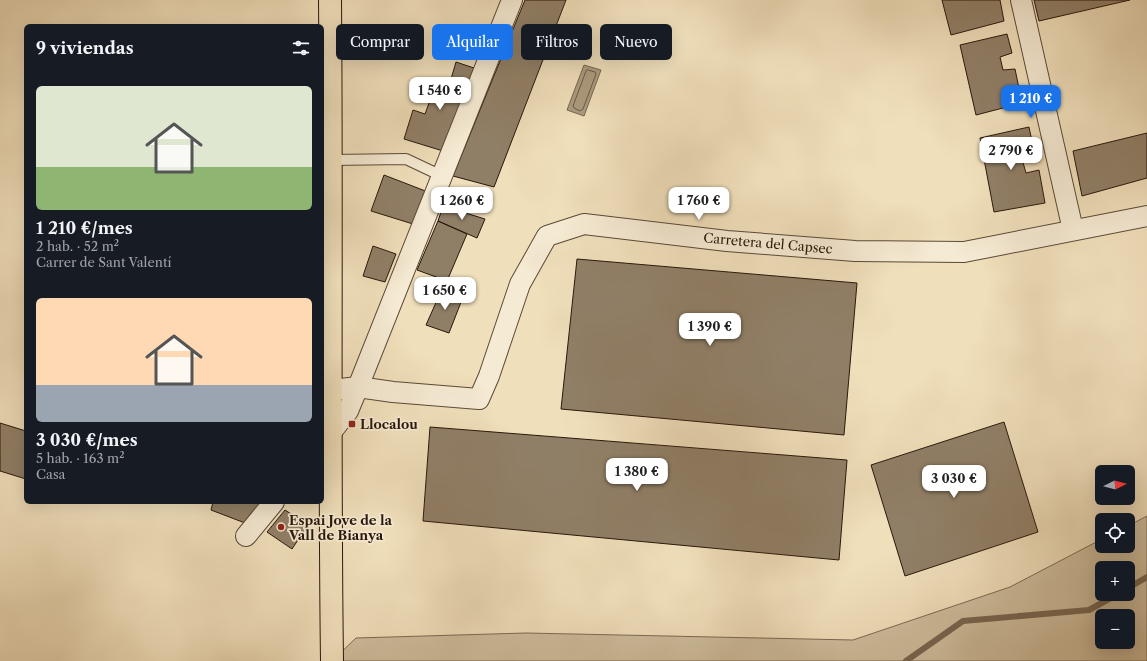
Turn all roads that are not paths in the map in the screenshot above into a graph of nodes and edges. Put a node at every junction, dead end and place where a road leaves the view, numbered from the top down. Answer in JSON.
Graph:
{"nodes":[{"id":1,"x":330,"y":0,"type":"edge"},
{"id":2,"x":512,"y":0,"type":"edge"},
{"id":3,"x":1021,"y":0,"type":"edge"},
{"id":4,"x":331,"y":160,"type":"junction"},
{"id":5,"x":442,"y":176,"type":"junction"},
{"id":6,"x":1147,"y":216,"type":"edge"},
{"id":7,"x":1073,"y":230,"type":"junction"},
{"id":8,"x":358,"y":387,"type":"junction"},
{"id":9,"x":331,"y":390,"type":"junction"},
{"id":10,"x":326,"y":438,"type":"edge"},
{"id":11,"x":272,"y":504,"type":"edge"},
{"id":12,"x":246,"y":536,"type":"dead end"},
{"id":13,"x":332,"y":660,"type":"edge"}],
"edges":[{"from":1,"to":4,"type":"main road"},
{"from":2,"to":5,"type":"street"},
{"from":3,"to":7,"type":"street"},
{"from":4,"to":5,"type":"lane"},
{"from":4,"to":9,"type":"main road"},
{"from":5,"to":8,"type":"street"},
{"from":6,"to":7,"type":"street","name":"Carretera del Capsec"},
{"from":7,"to":8,"type":"street","name":"Carretera del Capsec"},
{"from":8,"to":9,"type":"street","name":"Carretera del Capsec"},
{"from":8,"to":10,"type":"street"},
{"from":9,"to":10,"type":"main road"},
{"from":10,"to":13,"type":"main road"},
{"from":11,"to":12,"type":"street"}]}
